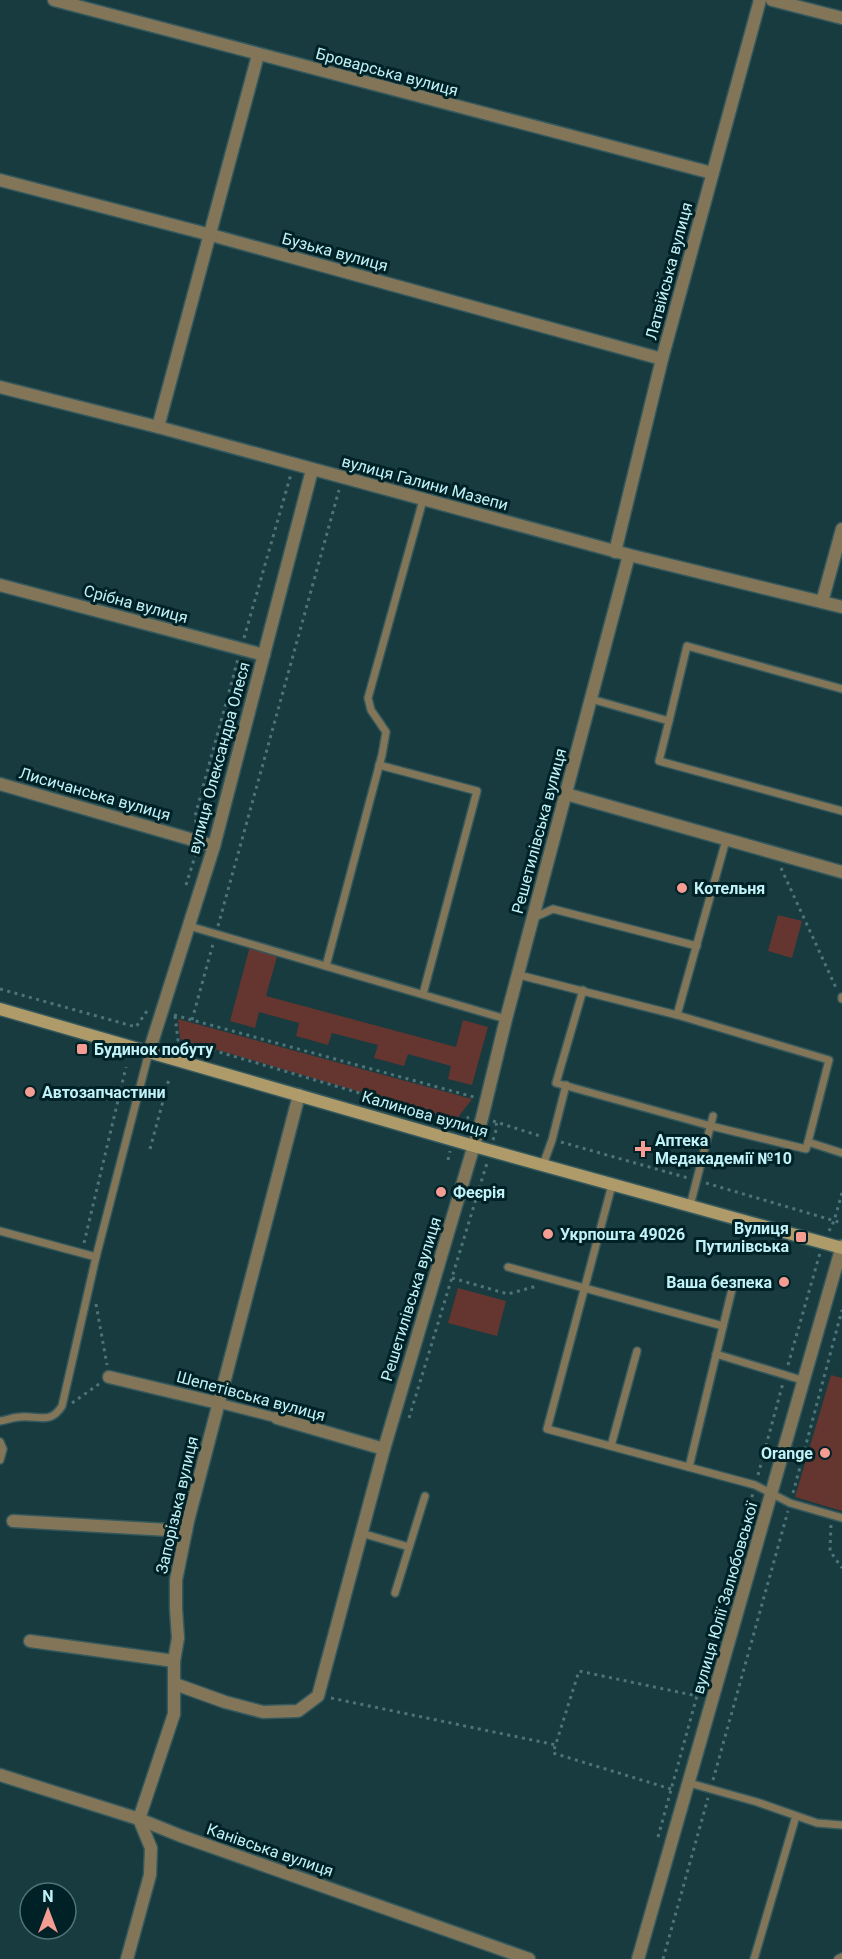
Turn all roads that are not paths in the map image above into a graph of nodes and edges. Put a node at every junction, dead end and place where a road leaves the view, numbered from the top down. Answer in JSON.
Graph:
{"nodes":[{"id":1,"x":54,"y":0,"type":"edge"},
{"id":2,"x":760,"y":0,"type":"edge"},
{"id":3,"x":772,"y":0,"type":"edge"},
{"id":4,"x":842,"y":18,"type":"edge"},
{"id":5,"x":258,"y":55,"type":"junction"},
{"id":6,"x":712,"y":173,"type":"junction"},
{"id":7,"x":0,"y":180,"type":"edge"},
{"id":8,"x":210,"y":235,"type":"junction"},
{"id":9,"x":662,"y":359,"type":"junction"},
{"id":10,"x":0,"y":387,"type":"edge"},
{"id":11,"x":158,"y":427,"type":"junction"},
{"id":12,"x":312,"y":470,"type":"junction"},
{"id":13,"x":423,"y":500,"type":"junction"},
{"id":14,"x":842,"y":529,"type":"edge"},
{"id":15,"x":615,"y":552,"type":"junction"},
{"id":16,"x":629,"y":555,"type":"junction"},
{"id":17,"x":0,"y":585,"type":"edge"},
{"id":18,"x":822,"y":602,"type":"junction"},
{"id":19,"x":842,"y":607,"type":"edge"},
{"id":20,"x":264,"y":655,"type":"junction"},
{"id":21,"x":842,"y":689,"type":"edge"},
{"id":22,"x":591,"y":699,"type":"junction"},
{"id":23,"x":669,"y":721,"type":"junction"},
{"id":24,"x":379,"y":765,"type":"junction"},
{"id":25,"x":0,"y":784,"type":"edge"},
{"id":26,"x":566,"y":794,"type":"junction"},
{"id":27,"x":842,"y":811,"type":"edge"},
{"id":28,"x":726,"y":840,"type":"junction"},
{"id":29,"x":214,"y":846,"type":"junction"},
{"id":30,"x":842,"y":872,"type":"edge"},
{"id":31,"x":533,"y":918,"type":"junction"},
{"id":32,"x":189,"y":926,"type":"junction"},
{"id":33,"x":697,"y":946,"type":"junction"},
{"id":34,"x":326,"y":966,"type":"junction"},
{"id":35,"x":519,"y":975,"type":"junction"},
{"id":36,"x":583,"y":990,"type":"junction"},
{"id":37,"x":423,"y":994,"type":"junction"},
{"id":38,"x":0,"y":1009,"type":"edge"},
{"id":39,"x":677,"y":1015,"type":"junction"},
{"id":40,"x":506,"y":1019,"type":"junction"},
{"id":41,"x":149,"y":1052,"type":"junction"},
{"id":42,"x":566,"y":1085,"type":"junction"},
{"id":43,"x":299,"y":1095,"type":"junction"},
{"id":44,"x":714,"y":1116,"type":"dead end"},
{"id":45,"x":711,"y":1125,"type":"junction"},
{"id":46,"x":808,"y":1142,"type":"junction"},
{"id":47,"x":474,"y":1146,"type":"junction"},
{"id":48,"x":842,"y":1153,"type":"edge"},
{"id":49,"x":543,"y":1165,"type":"junction"},
{"id":50,"x":612,"y":1185,"type":"junction"},
{"id":51,"x":690,"y":1206,"type":"junction"},
{"id":52,"x":0,"y":1231,"type":"edge"},
{"id":53,"x":842,"y":1248,"type":"edge"},
{"id":54,"x":96,"y":1257,"type":"junction"},
{"id":55,"x":508,"y":1267,"type":"dead end"},
{"id":56,"x":734,"y":1281,"type":"dead end"},
{"id":57,"x":585,"y":1288,"type":"junction"},
{"id":58,"x":723,"y":1326,"type":"junction"},
{"id":59,"x":637,"y":1351,"type":"dead end"},
{"id":60,"x":716,"y":1354,"type":"junction"},
{"id":61,"x":109,"y":1377,"type":"road end"},
{"id":62,"x":804,"y":1381,"type":"junction"},
{"id":63,"x":218,"y":1403,"type":"junction"},
{"id":64,"x":277,"y":1419,"type":"joint"},
{"id":65,"x":0,"y":1421,"type":"edge"},
{"id":66,"x":0,"y":1442,"type":"edge"},
{"id":67,"x":611,"y":1446,"type":"junction"},
{"id":68,"x":384,"y":1449,"type":"junction"},
{"id":69,"x":0,"y":1460,"type":"edge"},
{"id":70,"x":689,"y":1467,"type":"junction"},
{"id":71,"x":773,"y":1494,"type":"junction"},
{"id":72,"x":425,"y":1496,"type":"dead end"},
{"id":73,"x":842,"y":1518,"type":"edge"},
{"id":74,"x":13,"y":1521,"type":"dead end"},
{"id":75,"x":186,"y":1531,"type":"junction"},
{"id":76,"x":361,"y":1533,"type":"junction"},
{"id":77,"x":409,"y":1547,"type":"junction"},
{"id":78,"x":395,"y":1593,"type":"dead end"},
{"id":79,"x":30,"y":1641,"type":"dead end"},
{"id":80,"x":174,"y":1661,"type":"junction"},
{"id":81,"x":175,"y":1684,"type":"junction"},
{"id":82,"x":0,"y":1774,"type":"edge"},
{"id":83,"x":689,"y":1784,"type":"junction"},
{"id":84,"x":796,"y":1816,"type":"junction"},
{"id":85,"x":139,"y":1819,"type":"junction"},
{"id":86,"x":842,"y":1825,"type":"edge"},
{"id":87,"x":842,"y":1957,"type":"edge"},
{"id":88,"x":127,"y":1959,"type":"edge"},
{"id":89,"x":529,"y":1959,"type":"edge"},
{"id":90,"x":638,"y":1959,"type":"edge"},
{"id":91,"x":754,"y":1959,"type":"edge"},
{"id":92,"x":838,"y":1959,"type":"edge"}],
"edges":[{"from":1,"to":5,"type":"street","name":"Броварська вулиця"},
{"from":2,"to":6,"type":"street","name":"Латвійська вулиця"},
{"from":3,"to":4,"type":"street"},
{"from":5,"to":6,"type":"street","name":"Броварська вулиця"},
{"from":5,"to":8,"type":"street"},
{"from":6,"to":9,"type":"street","name":"Латвійська вулиця"},
{"from":7,"to":8,"type":"street","name":"Бузька вулиця"},
{"from":8,"to":9,"type":"street","name":"Бузька вулиця"},
{"from":8,"to":11,"type":"street"},
{"from":9,"to":15,"type":"street","name":"Латвійська вулиця"},
{"from":10,"to":11,"type":"street","name":"вулиця Галини Мазепи"},
{"from":11,"to":12,"type":"street","name":"вулиця Галини Мазепи"},
{"from":12,"to":13,"type":"street","name":"вулиця Галини Мазепи"},
{"from":12,"to":20,"type":"street","name":"вулиця Олександра Олеся"},
{"from":13,"to":15,"type":"street","name":"вулиця Галини Мазепи"},
{"from":13,"to":24,"type":"lane"},
{"from":14,"to":18,"type":"street"},
{"from":15,"to":16,"type":"street","name":"вулиця Галини Мазепи"},
{"from":16,"to":18,"type":"street","name":"вулиця Галини Мазепи"},
{"from":16,"to":22,"type":"street","name":"Решетилівська вулиця"},
{"from":17,"to":20,"type":"street","name":"Срібна вулиця"},
{"from":18,"to":19,"type":"street","name":"вулиця Галини Мазепи"},
{"from":20,"to":29,"type":"street","name":"вулиця Олександра Олеся"},
{"from":21,"to":23,"type":"lane"},
{"from":22,"to":23,"type":"lane"},
{"from":22,"to":26,"type":"street","name":"Решетилівська вулиця"},
{"from":23,"to":27,"type":"lane"},
{"from":24,"to":34,"type":"lane"},
{"from":24,"to":37,"type":"lane"},
{"from":25,"to":29,"type":"street","name":"Лисичанська вулиця"},
{"from":26,"to":28,"type":"street"},
{"from":26,"to":31,"type":"street","name":"Решетилівська вулиця"},
{"from":28,"to":30,"type":"street"},
{"from":28,"to":33,"type":"lane"},
{"from":29,"to":32,"type":"street","name":"вулиця Олександра Олеся"},
{"from":31,"to":33,"type":"lane"},
{"from":31,"to":35,"type":"street","name":"Решетилівська вулиця"},
{"from":32,"to":34,"type":"lane"},
{"from":32,"to":41,"type":"street","name":"вулиця Олександра Олеся"},
{"from":33,"to":39,"type":"lane"},
{"from":34,"to":37,"type":"lane"},
{"from":35,"to":36,"type":"lane"},
{"from":35,"to":40,"type":"street","name":"Решетилівська вулиця"},
{"from":36,"to":39,"type":"lane"},
{"from":36,"to":42,"type":"lane"},
{"from":37,"to":40,"type":"lane"},
{"from":38,"to":41,"type":"main road","name":"Калинова вулиця"},
{"from":39,"to":46,"type":"lane"},
{"from":40,"to":47,"type":"street","name":"Решетилівська вулиця"},
{"from":41,"to":43,"type":"main road","name":"Калинова вулиця"},
{"from":41,"to":54,"type":"lane"},
{"from":42,"to":45,"type":"lane"},
{"from":42,"to":49,"type":"lane"},
{"from":43,"to":47,"type":"main road","name":"Калинова вулиця"},
{"from":43,"to":63,"type":"street","name":"Запорізька вулиця"},
{"from":44,"to":45,"type":"lane"},
{"from":45,"to":46,"type":"lane"},
{"from":45,"to":51,"type":"lane"},
{"from":46,"to":48,"type":"lane"},
{"from":47,"to":49,"type":"main road","name":"Калинова вулиця"},
{"from":47,"to":68,"type":"street","name":"Решетилівська вулиця"},
{"from":49,"to":50,"type":"main road","name":"Калинова вулиця"},
{"from":50,"to":51,"type":"main road","name":"Калинова вулиця"},
{"from":50,"to":57,"type":"lane"},
{"from":51,"to":53,"type":"main road","name":"Калинова вулиця"},
{"from":52,"to":54,"type":"lane"},
{"from":53,"to":62,"type":"street","name":"вулиця Юлії Залюбовської"},
{"from":54,"to":65,"type":"lane"},
{"from":55,"to":57,"type":"lane"},
{"from":56,"to":58,"type":"lane"},
{"from":57,"to":58,"type":"lane"},
{"from":57,"to":67,"type":"lane"},
{"from":58,"to":60,"type":"lane"},
{"from":59,"to":67,"type":"lane"},
{"from":60,"to":62,"type":"lane"},
{"from":60,"to":70,"type":"lane"},
{"from":61,"to":63,"type":"street","name":"Шепетівська вулиця"},
{"from":62,"to":71,"type":"street","name":"вулиця Юлії Залюбовської"},
{"from":63,"to":64,"type":"street","name":"Шепетівська вулиця"},
{"from":63,"to":75,"type":"street","name":"Запорізька вулиця"},
{"from":64,"to":68,"type":"street","name":"Шепетівська вулиця"},
{"from":66,"to":69,"type":"lane"},
{"from":67,"to":70,"type":"lane"},
{"from":68,"to":76,"type":"street","name":"Решетилівська вулиця"},
{"from":70,"to":71,"type":"lane"},
{"from":71,"to":73,"type":"lane"},
{"from":71,"to":83,"type":"street","name":"вулиця Юлії Залюбовської"},
{"from":72,"to":77,"type":"lane"},
{"from":74,"to":75,"type":"street"},
{"from":75,"to":80,"type":"street","name":"Запорізька вулиця"},
{"from":76,"to":77,"type":"lane"},
{"from":76,"to":81,"type":"street","name":"Решетилівська вулиця"},
{"from":77,"to":78,"type":"lane"},
{"from":79,"to":80,"type":"street"},
{"from":80,"to":81,"type":"street","name":"Запорізька вулиця"},
{"from":81,"to":85,"type":"street","name":"Запорізька вулиця"},
{"from":82,"to":85,"type":"street","name":"Канівська вулиця"},
{"from":83,"to":84,"type":"lane"},
{"from":83,"to":90,"type":"street","name":"вулиця Юлії Залюбовської"},
{"from":84,"to":86,"type":"lane"},
{"from":84,"to":91,"type":"lane"},
{"from":85,"to":88,"type":"street"},
{"from":85,"to":89,"type":"street","name":"Канівська вулиця"},
{"from":87,"to":92,"type":"lane"}]}
